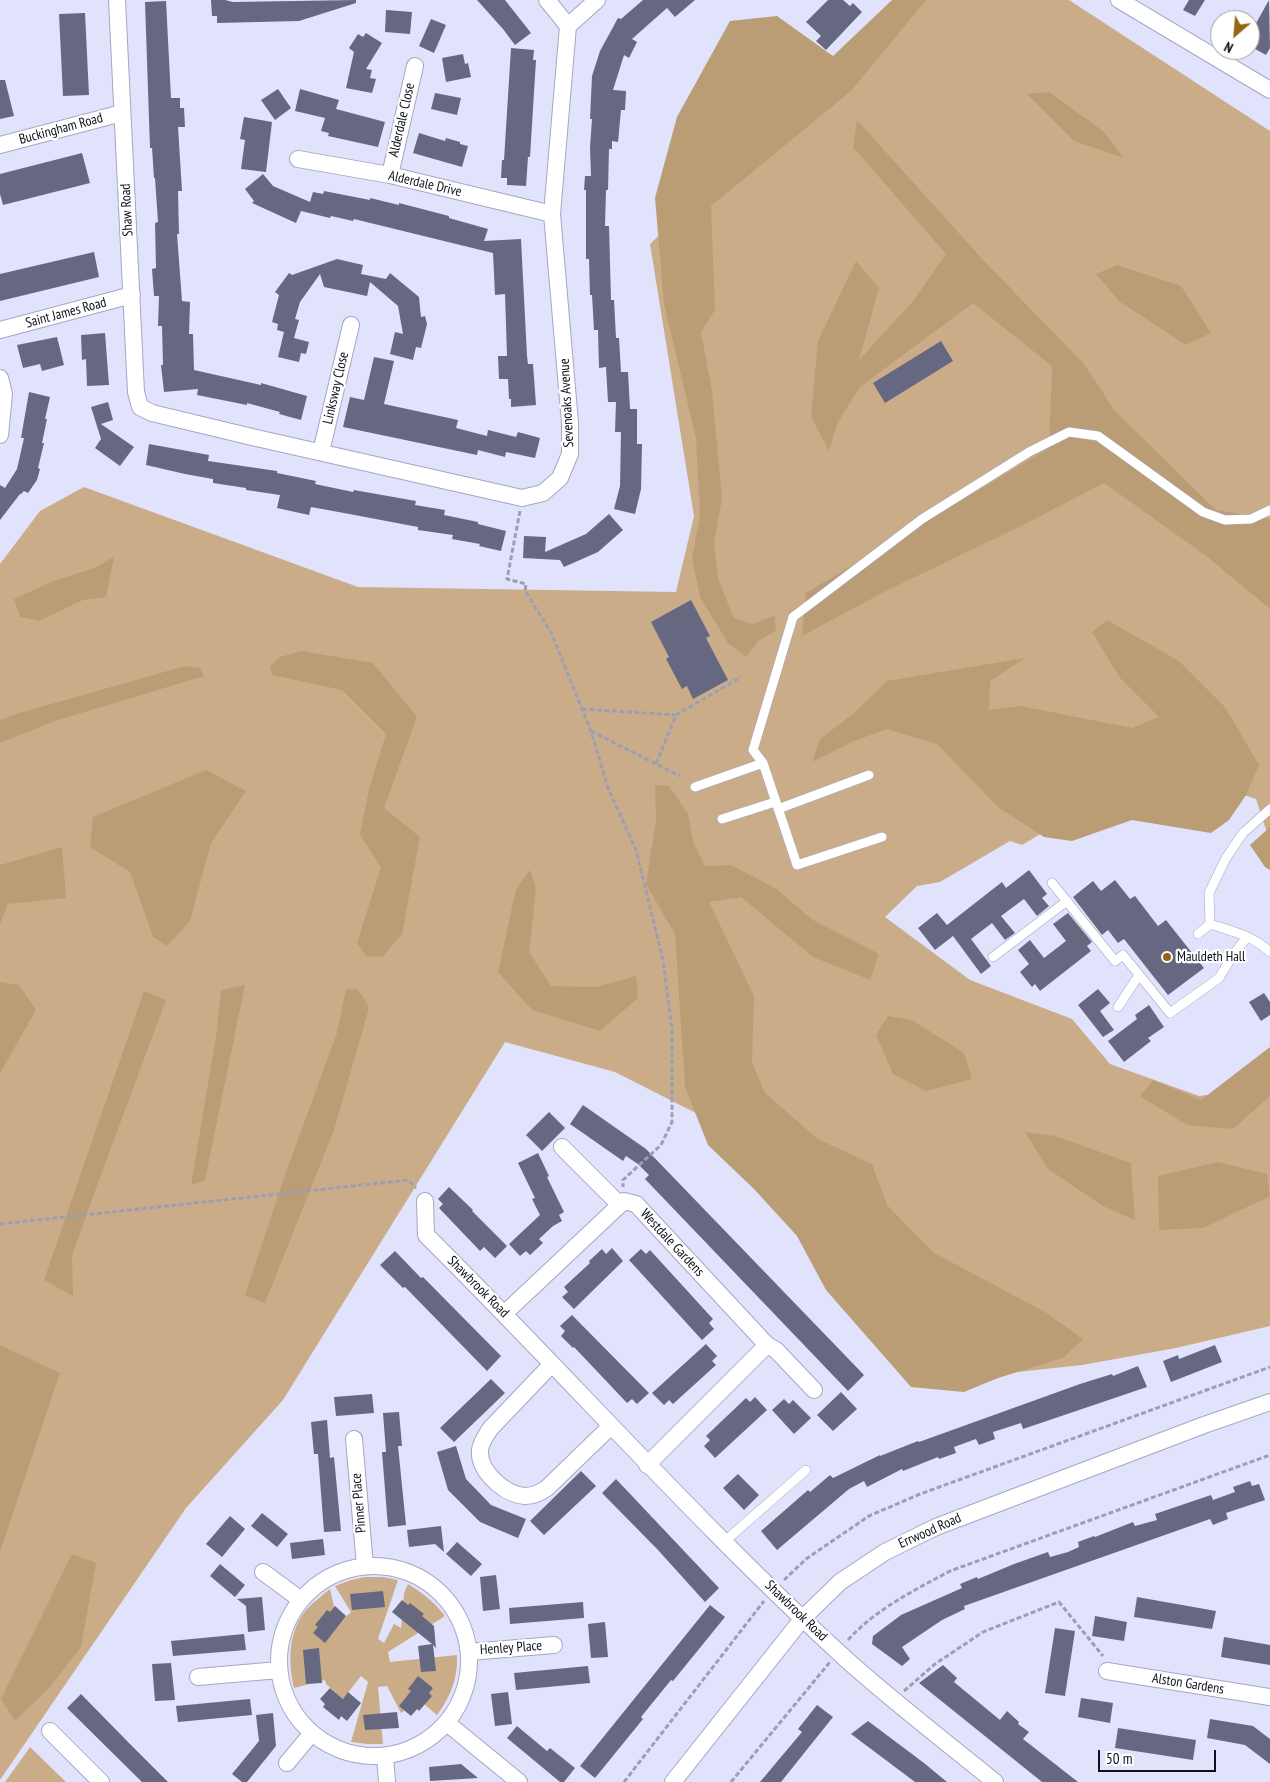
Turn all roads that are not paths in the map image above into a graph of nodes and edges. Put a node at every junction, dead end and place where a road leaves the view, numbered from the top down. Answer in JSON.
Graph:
{"nodes":[{"id":1,"x":117,"y":0,"type":"edge"},
{"id":2,"x":547,"y":0,"type":"edge"},
{"id":3,"x":597,"y":0,"type":"edge"},
{"id":4,"x":1119,"y":0,"type":"edge"},
{"id":5,"x":568,"y":26,"type":"junction"},
{"id":6,"x":415,"y":66,"type":"dead end"},
{"id":7,"x":1270,"y":90,"type":"edge"},
{"id":8,"x":122,"y":113,"type":"junction"},
{"id":9,"x":0,"y":145,"type":"edge"},
{"id":10,"x":298,"y":159,"type":"dead end"},
{"id":11,"x":390,"y":175,"type":"junction"},
{"id":12,"x":552,"y":214,"type":"junction"},
{"id":13,"x":132,"y":295,"type":"junction"},
{"id":14,"x":351,"y":325,"type":"dead end"},
{"id":15,"x":0,"y":330,"type":"edge"},
{"id":16,"x":0,"y":378,"type":"edge"},
{"id":17,"x":0,"y":435,"type":"edge"},
{"id":18,"x":321,"y":452,"type":"junction"},
{"id":19,"x":1270,"y":510,"type":"edge"},
{"id":20,"x":763,"y":763,"type":"junction"},
{"id":21,"x":868,"y":775,"type":"dead end"},
{"id":22,"x":695,"y":787,"type":"dead end"},
{"id":23,"x":777,"y":805,"type":"junction"},
{"id":24,"x":1270,"y":810,"type":"edge"},
{"id":25,"x":722,"y":819,"type":"dead end"},
{"id":26,"x":882,"y":837,"type":"dead end"},
{"id":27,"x":1052,"y":883,"type":"dead end"},
{"id":28,"x":1066,"y":901,"type":"junction"},
{"id":29,"x":1210,"y":924,"type":"junction"},
{"id":30,"x":1198,"y":934,"type":"dead end"},
{"id":31,"x":1247,"y":937,"type":"junction"},
{"id":32,"x":1270,"y":952,"type":"edge"},
{"id":33,"x":993,"y":957,"type":"dead end"},
{"id":34,"x":1139,"y":975,"type":"junction"},
{"id":35,"x":1118,"y":1008,"type":"dead end"},
{"id":36,"x":562,"y":1147,"type":"dead end"},
{"id":37,"x":425,"y":1201,"type":"road end"},
{"id":38,"x":622,"y":1203,"type":"junction"},
{"id":39,"x":504,"y":1313,"type":"junction"},
{"id":40,"x":767,"y":1345,"type":"junction"},
{"id":41,"x":552,"y":1364,"type":"junction"},
{"id":42,"x":814,"y":1390,"type":"dead end"},
{"id":43,"x":1270,"y":1402,"type":"edge"},
{"id":44,"x":611,"y":1426,"type":"junction"},
{"id":45,"x":354,"y":1439,"type":"dead end"},
{"id":46,"x":647,"y":1465,"type":"junction"},
{"id":47,"x":806,"y":1470,"type":"dead end"},
{"id":48,"x":725,"y":1541,"type":"junction"},
{"id":49,"x":365,"y":1566,"type":"junction"},
{"id":50,"x":263,"y":1572,"type":"dead end"},
{"id":51,"x":301,"y":1600,"type":"junction"},
{"id":52,"x":803,"y":1618,"type":"junction"},
{"id":53,"x":554,"y":1645,"type":"dead end"},
{"id":54,"x":469,"y":1652,"type":"junction"},
{"id":55,"x":279,"y":1670,"type":"junction"},
{"id":56,"x":1107,"y":1671,"type":"road end"},
{"id":57,"x":198,"y":1677,"type":"dead end"},
{"id":58,"x":1270,"y":1697,"type":"edge"},
{"id":59,"x":447,"y":1723,"type":"junction"},
{"id":60,"x":50,"y":1731,"type":"dead end"},
{"id":61,"x":312,"y":1734,"type":"junction"},
{"id":62,"x":385,"y":1756,"type":"junction"},
{"id":63,"x":287,"y":1763,"type":"dead end"},
{"id":64,"x":101,"y":1782,"type":"edge"},
{"id":65,"x":387,"y":1782,"type":"edge"},
{"id":66,"x":519,"y":1782,"type":"edge"},
{"id":67,"x":673,"y":1782,"type":"edge"},
{"id":68,"x":995,"y":1782,"type":"edge"}],
"edges":[{"from":1,"to":8,"type":"street","name":"Shaw Road"},
{"from":2,"to":5,"type":"street"},
{"from":3,"to":5,"type":"street"},
{"from":4,"to":7,"type":"street"},
{"from":5,"to":12,"type":"street","name":"Sevenoaks Avenue"},
{"from":6,"to":11,"type":"street","name":"Alderdale Close"},
{"from":8,"to":9,"type":"street","name":"Buckingham Road"},
{"from":8,"to":13,"type":"street","name":"Shaw Road"},
{"from":10,"to":11,"type":"street","name":"Alderdale Drive"},
{"from":11,"to":12,"type":"street","name":"Alderdale Drive"},
{"from":12,"to":18,"type":"street","name":"Sevenoaks Avenue"},
{"from":13,"to":15,"type":"street","name":"Saint James Road"},
{"from":13,"to":18,"type":"street","name":"Shaw Road"},
{"from":14,"to":18,"type":"street","name":"Linksway Close"},
{"from":16,"to":17,"type":"street"},
{"from":19,"to":20,"type":"lane"},
{"from":20,"to":22,"type":"lane"},
{"from":20,"to":23,"type":"lane"},
{"from":21,"to":23,"type":"lane"},
{"from":23,"to":25,"type":"lane"},
{"from":23,"to":26,"type":"lane"},
{"from":24,"to":29,"type":"lane"},
{"from":27,"to":28,"type":"lane"},
{"from":28,"to":33,"type":"lane"},
{"from":28,"to":34,"type":"lane"},
{"from":29,"to":30,"type":"lane"},
{"from":29,"to":31,"type":"lane"},
{"from":31,"to":32,"type":"lane"},
{"from":31,"to":34,"type":"lane"},
{"from":34,"to":35,"type":"lane"},
{"from":36,"to":38,"type":"street","name":"Westdale Gardens"},
{"from":37,"to":39,"type":"street","name":"Shawbrook Road"},
{"from":38,"to":39,"type":"street"},
{"from":38,"to":40,"type":"street","name":"Westdale Gardens"},
{"from":39,"to":41,"type":"street","name":"Shawbrook Road"},
{"from":40,"to":42,"type":"street","name":"Westdale Gardens"},
{"from":40,"to":46,"type":"street"},
{"from":41,"to":44,"type":"street","name":"Shawbrook Road"},
{"from":41,"to":44,"type":"street"},
{"from":43,"to":52,"type":"street","name":"Errwood Road"},
{"from":44,"to":46,"type":"street","name":"Shawbrook Road"},
{"from":45,"to":49,"type":"street","name":"Pinner Place"},
{"from":46,"to":48,"type":"street","name":"Shawbrook Road"},
{"from":47,"to":48,"type":"lane"},
{"from":48,"to":52,"type":"street","name":"Shawbrook Road"},
{"from":49,"to":51,"type":"street"},
{"from":49,"to":54,"type":"street"},
{"from":50,"to":51,"type":"street"},
{"from":51,"to":55,"type":"street"},
{"from":52,"to":67,"type":"street","name":"Errwood Road"},
{"from":52,"to":68,"type":"street","name":"Shawbrook Road"},
{"from":53,"to":54,"type":"street","name":"Henley Place"},
{"from":54,"to":59,"type":"street"},
{"from":55,"to":57,"type":"street"},
{"from":55,"to":61,"type":"street"},
{"from":56,"to":58,"type":"street","name":"Alston Gardens"},
{"from":59,"to":62,"type":"street"},
{"from":59,"to":66,"type":"street"},
{"from":60,"to":64,"type":"street"},
{"from":61,"to":62,"type":"street"},
{"from":61,"to":63,"type":"street"},
{"from":62,"to":65,"type":"street"}]}
